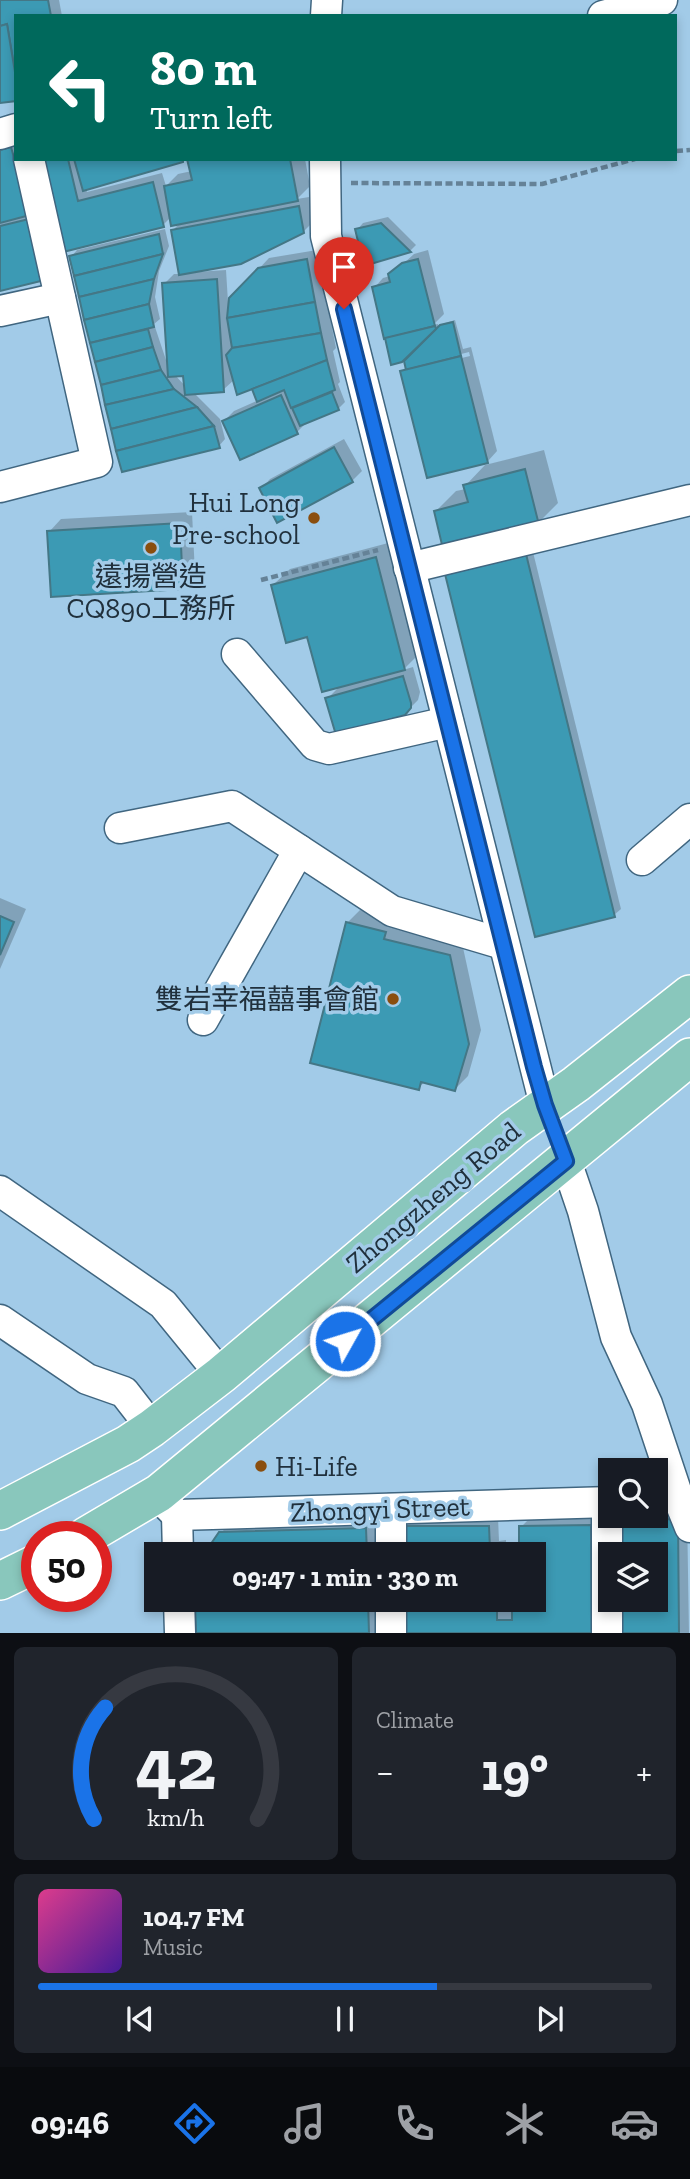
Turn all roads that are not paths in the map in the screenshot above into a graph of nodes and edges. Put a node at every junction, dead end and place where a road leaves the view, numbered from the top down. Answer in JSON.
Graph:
{"nodes":[{"id":1,"x":662,"y":0,"type":"edge"},
{"id":2,"x":610,"y":14,"type":"edge"},
{"id":3,"x":29,"y":161,"type":"edge"},
{"id":4,"x":326,"y":171,"type":"edge"},
{"id":5,"x":60,"y":298,"type":"junction"},
{"id":6,"x":0,"y":311,"type":"edge"},
{"id":7,"x":0,"y":487,"type":"edge"},
{"id":8,"x":690,"y":500,"type":"edge"},
{"id":9,"x":406,"y":556,"type":"junction"},
{"id":10,"x":237,"y":654,"type":"dead end"},
{"id":11,"x":448,"y":722,"type":"junction"},
{"id":12,"x":690,"y":819,"type":"edge"},
{"id":13,"x":120,"y":828,"type":"dead end"},
{"id":14,"x":299,"y":850,"type":"junction"},
{"id":15,"x":642,"y":860,"type":"dead end"},
{"id":16,"x":503,"y":944,"type":"junction"},
{"id":17,"x":690,"y":994,"type":"edge"},
{"id":18,"x":203,"y":1020,"type":"dead end"},
{"id":19,"x":690,"y":1057,"type":"edge"},
{"id":20,"x":545,"y":1105,"type":"junction"},
{"id":21,"x":566,"y":1161,"type":"junction"},
{"id":22,"x":0,"y":1191,"type":"edge"},
{"id":23,"x":0,"y":1321,"type":"edge"},
{"id":24,"x":221,"y":1375,"type":"junction"},
{"id":25,"x":140,"y":1436,"type":"junction"},
{"id":26,"x":598,"y":1502,"type":"edge"},
{"id":27,"x":168,"y":1504,"type":"junction"},
{"id":28,"x":679,"y":1507,"type":"edge"},
{"id":29,"x":391,"y":1509,"type":"junction"},
{"id":30,"x":0,"y":1511,"type":"edge"},
{"id":31,"x":112,"y":1526,"type":"edge"},
{"id":32,"x":609,"y":1528,"type":"edge"},
{"id":33,"x":176,"y":1542,"type":"edge"},
{"id":34,"x":391,"y":1542,"type":"edge"},
{"id":35,"x":21,"y":1571,"type":"edge"},
{"id":36,"x":0,"y":1581,"type":"edge"},
{"id":37,"x":179,"y":1612,"type":"edge"},
{"id":38,"x":391,"y":1612,"type":"edge"},
{"id":39,"x":180,"y":1633,"type":"edge"},
{"id":40,"x":391,"y":1633,"type":"edge"},
{"id":41,"x":607,"y":1633,"type":"edge"}],
"edges":[{"from":1,"to":2,"type":"street"},
{"from":3,"to":5,"type":"street"},
{"from":4,"to":9,"type":"street"},
{"from":5,"to":6,"type":"street"},
{"from":5,"to":7,"type":"street"},
{"from":8,"to":9,"type":"street"},
{"from":9,"to":11,"type":"street"},
{"from":10,"to":11,"type":"street"},
{"from":11,"to":16,"type":"street"},
{"from":12,"to":15,"type":"street"},
{"from":13,"to":14,"type":"street"},
{"from":14,"to":16,"type":"street"},
{"from":14,"to":18,"type":"street"},
{"from":16,"to":20,"type":"street"},
{"from":17,"to":20,"type":"main road","name":"Zhongzheng Road"},
{"from":19,"to":21,"type":"main road","name":"Zhongzheng Road"},
{"from":20,"to":21,"type":"main road"},
{"from":20,"to":24,"type":"main road","name":"Zhongzheng Road"},
{"from":21,"to":27,"type":"main road","name":"Zhongzheng Road"},
{"from":21,"to":28,"type":"street"},
{"from":22,"to":24,"type":"street"},
{"from":23,"to":25,"type":"street"},
{"from":24,"to":25,"type":"main road","name":"Zhongzheng Road"},
{"from":25,"to":27,"type":"main road"},
{"from":25,"to":30,"type":"main road","name":"Zhongzheng Road"},
{"from":26,"to":29,"type":"street","name":"Zhongyi Street"},
{"from":27,"to":29,"type":"street","name":"Zhongyi Street"},
{"from":27,"to":31,"type":"main road","name":"Zhongzheng Road"},
{"from":27,"to":33,"type":"street"},
{"from":29,"to":34,"type":"street"},
{"from":32,"to":41,"type":"street"},
{"from":35,"to":36,"type":"main road"},
{"from":37,"to":39,"type":"street"},
{"from":38,"to":40,"type":"street"}]}
